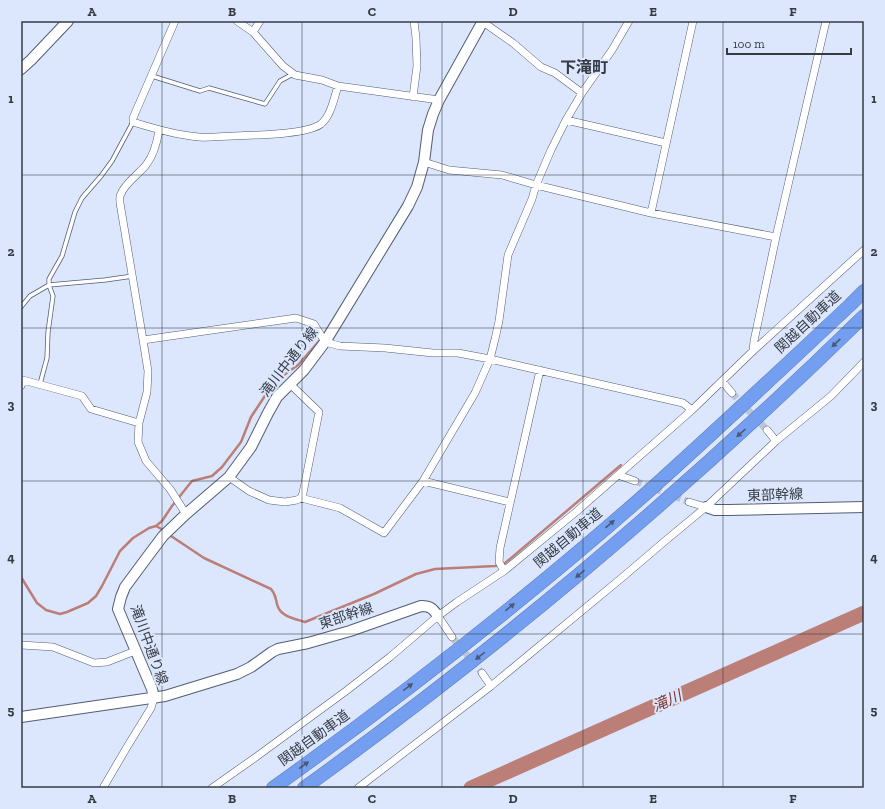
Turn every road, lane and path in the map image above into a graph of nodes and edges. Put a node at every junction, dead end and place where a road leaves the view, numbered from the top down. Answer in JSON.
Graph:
{"nodes":[{"id":1,"x":68,"y":21,"type":"edge"},
{"id":2,"x":175,"y":21,"type":"edge"},
{"id":3,"x":237,"y":21,"type":"edge"},
{"id":4,"x":260,"y":21,"type":"edge"},
{"id":5,"x":414,"y":21,"type":"edge"},
{"id":6,"x":483,"y":21,"type":"edge"},
{"id":7,"x":629,"y":21,"type":"edge"},
{"id":8,"x":693,"y":21,"type":"edge"},
{"id":9,"x":826,"y":21,"type":"edge"},
{"id":10,"x":253,"y":32,"type":"junction"},
{"id":11,"x":21,"y":69,"type":"edge"},
{"id":12,"x":293,"y":74,"type":"junction"},
{"id":13,"x":152,"y":76,"type":"junction"},
{"id":14,"x":338,"y":86,"type":"junction"},
{"id":15,"x":582,"y":94,"type":"junction"},
{"id":16,"x":413,"y":97,"type":"junction"},
{"id":17,"x":439,"y":100,"type":"junction"},
{"id":18,"x":566,"y":120,"type":"junction"},
{"id":19,"x":133,"y":122,"type":"junction"},
{"id":20,"x":160,"y":130,"type":"junction"},
{"id":21,"x":666,"y":142,"type":"junction"},
{"id":22,"x":424,"y":162,"type":"junction"},
{"id":23,"x":536,"y":185,"type":"junction"},
{"id":24,"x":651,"y":213,"type":"junction"},
{"id":25,"x":776,"y":237,"type":"junction"},
{"id":26,"x":864,"y":250,"type":"edge"},
{"id":27,"x":861,"y":257,"type":"edge"},
{"id":28,"x":133,"y":276,"type":"junction"},
{"id":29,"x":49,"y":284,"type":"junction"},
{"id":30,"x":864,"y":291,"type":"edge"},
{"id":31,"x":21,"y":307,"type":"edge"},
{"id":32,"x":864,"y":316,"type":"edge"},
{"id":33,"x":143,"y":340,"type":"junction"},
{"id":34,"x":325,"y":342,"type":"junction"},
{"id":35,"x":753,"y":351,"type":"junction"},
{"id":36,"x":490,"y":359,"type":"junction"},
{"id":37,"x":864,"y":362,"type":"edge"},
{"id":38,"x":540,"y":370,"type":"junction"},
{"id":39,"x":722,"y":381,"type":"junction"},
{"id":40,"x":290,"y":384,"type":"junction"},
{"id":41,"x":40,"y":385,"type":"junction"},
{"id":42,"x":21,"y":386,"type":"edge"},
{"id":43,"x":732,"y":393,"type":"tunnel mouth"},
{"id":44,"x":692,"y":410,"type":"junction"},
{"id":45,"x":139,"y":423,"type":"junction"},
{"id":46,"x":767,"y":430,"type":"tunnel mouth"},
{"id":47,"x":776,"y":441,"type":"junction"},
{"id":48,"x":618,"y":475,"type":"junction"},
{"id":49,"x":229,"y":477,"type":"junction"},
{"id":50,"x":423,"y":481,"type":"junction"},
{"id":51,"x":635,"y":481,"type":"tunnel mouth"},
{"id":52,"x":300,"y":498,"type":"junction"},
{"id":53,"x":510,"y":502,"type":"junction"},
{"id":54,"x":689,"y":502,"type":"tunnel mouth"},
{"id":55,"x":864,"y":506,"type":"edge"},
{"id":56,"x":706,"y":507,"type":"junction"},
{"id":57,"x":186,"y":514,"type":"junction"},
{"id":58,"x":501,"y":567,"type":"junction"},
{"id":59,"x":438,"y":616,"type":"junction"},
{"id":60,"x":452,"y":637,"type":"tunnel mouth"},
{"id":61,"x":21,"y":645,"type":"edge"},
{"id":62,"x":135,"y":651,"type":"junction"},
{"id":63,"x":482,"y":673,"type":"tunnel mouth"},
{"id":64,"x":491,"y":686,"type":"junction"},
{"id":65,"x":154,"y":698,"type":"junction"},
{"id":66,"x":21,"y":717,"type":"edge"},
{"id":67,"x":104,"y":788,"type":"edge"},
{"id":68,"x":212,"y":788,"type":"edge"},
{"id":69,"x":273,"y":788,"type":"edge"},
{"id":70,"x":304,"y":788,"type":"edge"},
{"id":71,"x":358,"y":788,"type":"edge"}],
"edges":[{"from":1,"to":11,"type":"street"},
{"from":2,"to":13,"type":"street"},
{"from":3,"to":10,"type":"street"},
{"from":4,"to":10,"type":"street"},
{"from":5,"to":16,"type":"street"},
{"from":6,"to":15,"type":"street"},
{"from":6,"to":17,"type":"street","name":"滝川中通り線"},
{"from":7,"to":15,"type":"street"},
{"from":8,"to":21,"type":"street"},
{"from":9,"to":25,"type":"street"},
{"from":10,"to":12,"type":"street"},
{"from":12,"to":13,"type":"lane"},
{"from":12,"to":14,"type":"street"},
{"from":13,"to":19,"type":"street"},
{"from":14,"to":16,"type":"street"},
{"from":14,"to":20,"type":"street"},
{"from":15,"to":18,"type":"street"},
{"from":16,"to":17,"type":"street"},
{"from":17,"to":22,"type":"street","name":"滝川中通り線"},
{"from":18,"to":21,"type":"street"},
{"from":18,"to":23,"type":"street"},
{"from":19,"to":20,"type":"street"},
{"from":19,"to":29,"type":"lane"},
{"from":20,"to":28,"type":"street"},
{"from":21,"to":24,"type":"street"},
{"from":22,"to":23,"type":"street"},
{"from":22,"to":34,"type":"street","name":"滝川中通り線"},
{"from":23,"to":24,"type":"street"},
{"from":23,"to":36,"type":"street"},
{"from":24,"to":25,"type":"street"},
{"from":25,"to":35,"type":"street"},
{"from":26,"to":27,"type":"street"},
{"from":27,"to":35,"type":"street"},
{"from":28,"to":29,"type":"lane"},
{"from":28,"to":33,"type":"street"},
{"from":29,"to":31,"type":"lane"},
{"from":29,"to":41,"type":"lane"},
{"from":69,"to":30,"type":"highway","name":"関越自動車道","one_way":true},
{"from":32,"to":70,"type":"highway","one_way":true},
{"from":33,"to":34,"type":"street"},
{"from":33,"to":45,"type":"street"},
{"from":34,"to":36,"type":"street"},
{"from":34,"to":40,"type":"street","name":"滝川中通り線"},
{"from":35,"to":39,"type":"street"},
{"from":36,"to":38,"type":"street"},
{"from":36,"to":50,"type":"street"},
{"from":37,"to":47,"type":"street"},
{"from":38,"to":44,"type":"street"},
{"from":38,"to":53,"type":"street"},
{"from":39,"to":43,"type":"street"},
{"from":39,"to":44,"type":"street"},
{"from":40,"to":49,"type":"street","name":"滝川中通り線"},
{"from":40,"to":52,"type":"street"},
{"from":41,"to":42,"type":"street"},
{"from":41,"to":45,"type":"street"},
{"from":44,"to":48,"type":"street"},
{"from":45,"to":57,"type":"street"},
{"from":46,"to":47,"type":"street"},
{"from":47,"to":56,"type":"street"},
{"from":48,"to":51,"type":"street"},
{"from":48,"to":58,"type":"street"},
{"from":49,"to":52,"type":"street"},
{"from":49,"to":57,"type":"street","name":"滝川中通り線"},
{"from":50,"to":52,"type":"street"},
{"from":50,"to":53,"type":"street"},
{"from":53,"to":58,"type":"street"},
{"from":54,"to":56,"type":"street","name":"東部幹線"},
{"from":55,"to":56,"type":"street","name":"東部幹線"},
{"from":56,"to":64,"type":"street"},
{"from":57,"to":62,"type":"street","name":"滝川中通り線"},
{"from":58,"to":59,"type":"street"},
{"from":59,"to":60,"type":"street"},
{"from":59,"to":65,"type":"street","name":"東部幹線"},
{"from":59,"to":68,"type":"street"},
{"from":61,"to":62,"type":"street"},
{"from":62,"to":65,"type":"street","name":"滝川中通り線"},
{"from":63,"to":64,"type":"street"},
{"from":64,"to":71,"type":"street"},
{"from":65,"to":66,"type":"street","name":"東部幹線"},
{"from":65,"to":67,"type":"street"}]}
